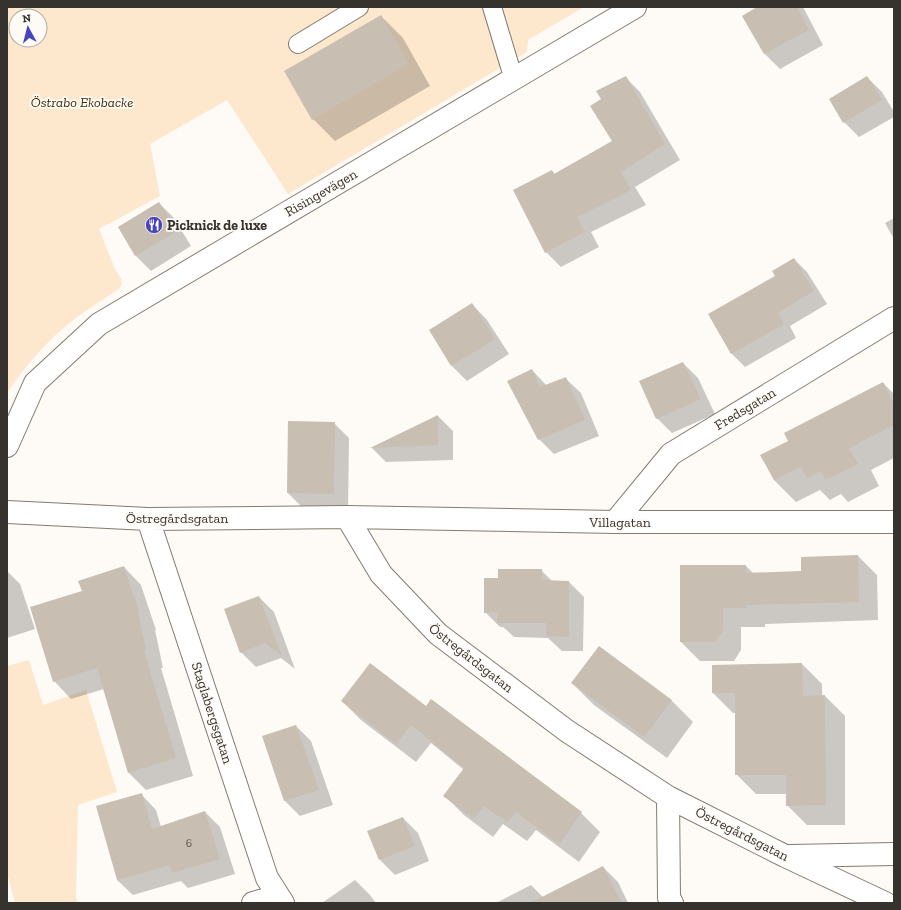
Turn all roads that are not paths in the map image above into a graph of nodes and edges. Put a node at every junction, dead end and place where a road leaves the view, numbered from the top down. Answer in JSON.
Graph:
{"nodes":[{"id":1,"x":359,"y":7,"type":"edge"},
{"id":2,"x":492,"y":7,"type":"edge"},
{"id":3,"x":635,"y":7,"type":"edge"},
{"id":4,"x":298,"y":44,"type":"dead end"},
{"id":5,"x":514,"y":80,"type":"junction"},
{"id":6,"x":894,"y":318,"type":"edge"},
{"id":7,"x":7,"y":446,"type":"edge"},
{"id":8,"x":7,"y":512,"type":"edge"},
{"id":9,"x":347,"y":517,"type":"junction"},
{"id":10,"x":148,"y":519,"type":"junction"},
{"id":11,"x":615,"y":522,"type":"junction"},
{"id":12,"x":894,"y":522,"type":"edge"},
{"id":13,"x":668,"y":797,"type":"junction"},
{"id":14,"x":894,"y":854,"type":"edge"},
{"id":15,"x":785,"y":856,"type":"junction"},
{"id":16,"x":280,"y":899,"type":"edge"},
{"id":17,"x":253,"y":903,"type":"edge"},
{"id":18,"x":672,"y":903,"type":"edge"},
{"id":19,"x":884,"y":903,"type":"edge"}],
"edges":[{"from":1,"to":4,"type":"lane"},
{"from":2,"to":5,"type":"lane"},
{"from":3,"to":5,"type":"street","name":"Risingevägen"},
{"from":5,"to":7,"type":"street","name":"Risingevägen"},
{"from":6,"to":11,"type":"street","name":"Fredsgatan"},
{"from":8,"to":10,"type":"street","name":"Östregårdsgatan"},
{"from":9,"to":10,"type":"street","name":"Östregårdsgatan"},
{"from":9,"to":11,"type":"street","name":"Villagatan"},
{"from":9,"to":13,"type":"street","name":"Östregårdsgatan"},
{"from":10,"to":16,"type":"street","name":"Staglabergsgatan"},
{"from":11,"to":12,"type":"street","name":"Villagatan"},
{"from":13,"to":15,"type":"street","name":"Östregårdsgatan"},
{"from":13,"to":18,"type":"street"},
{"from":14,"to":15,"type":"street"},
{"from":15,"to":19,"type":"street","name":"Östregårdsgatan"},
{"from":16,"to":17,"type":"street"}]}
